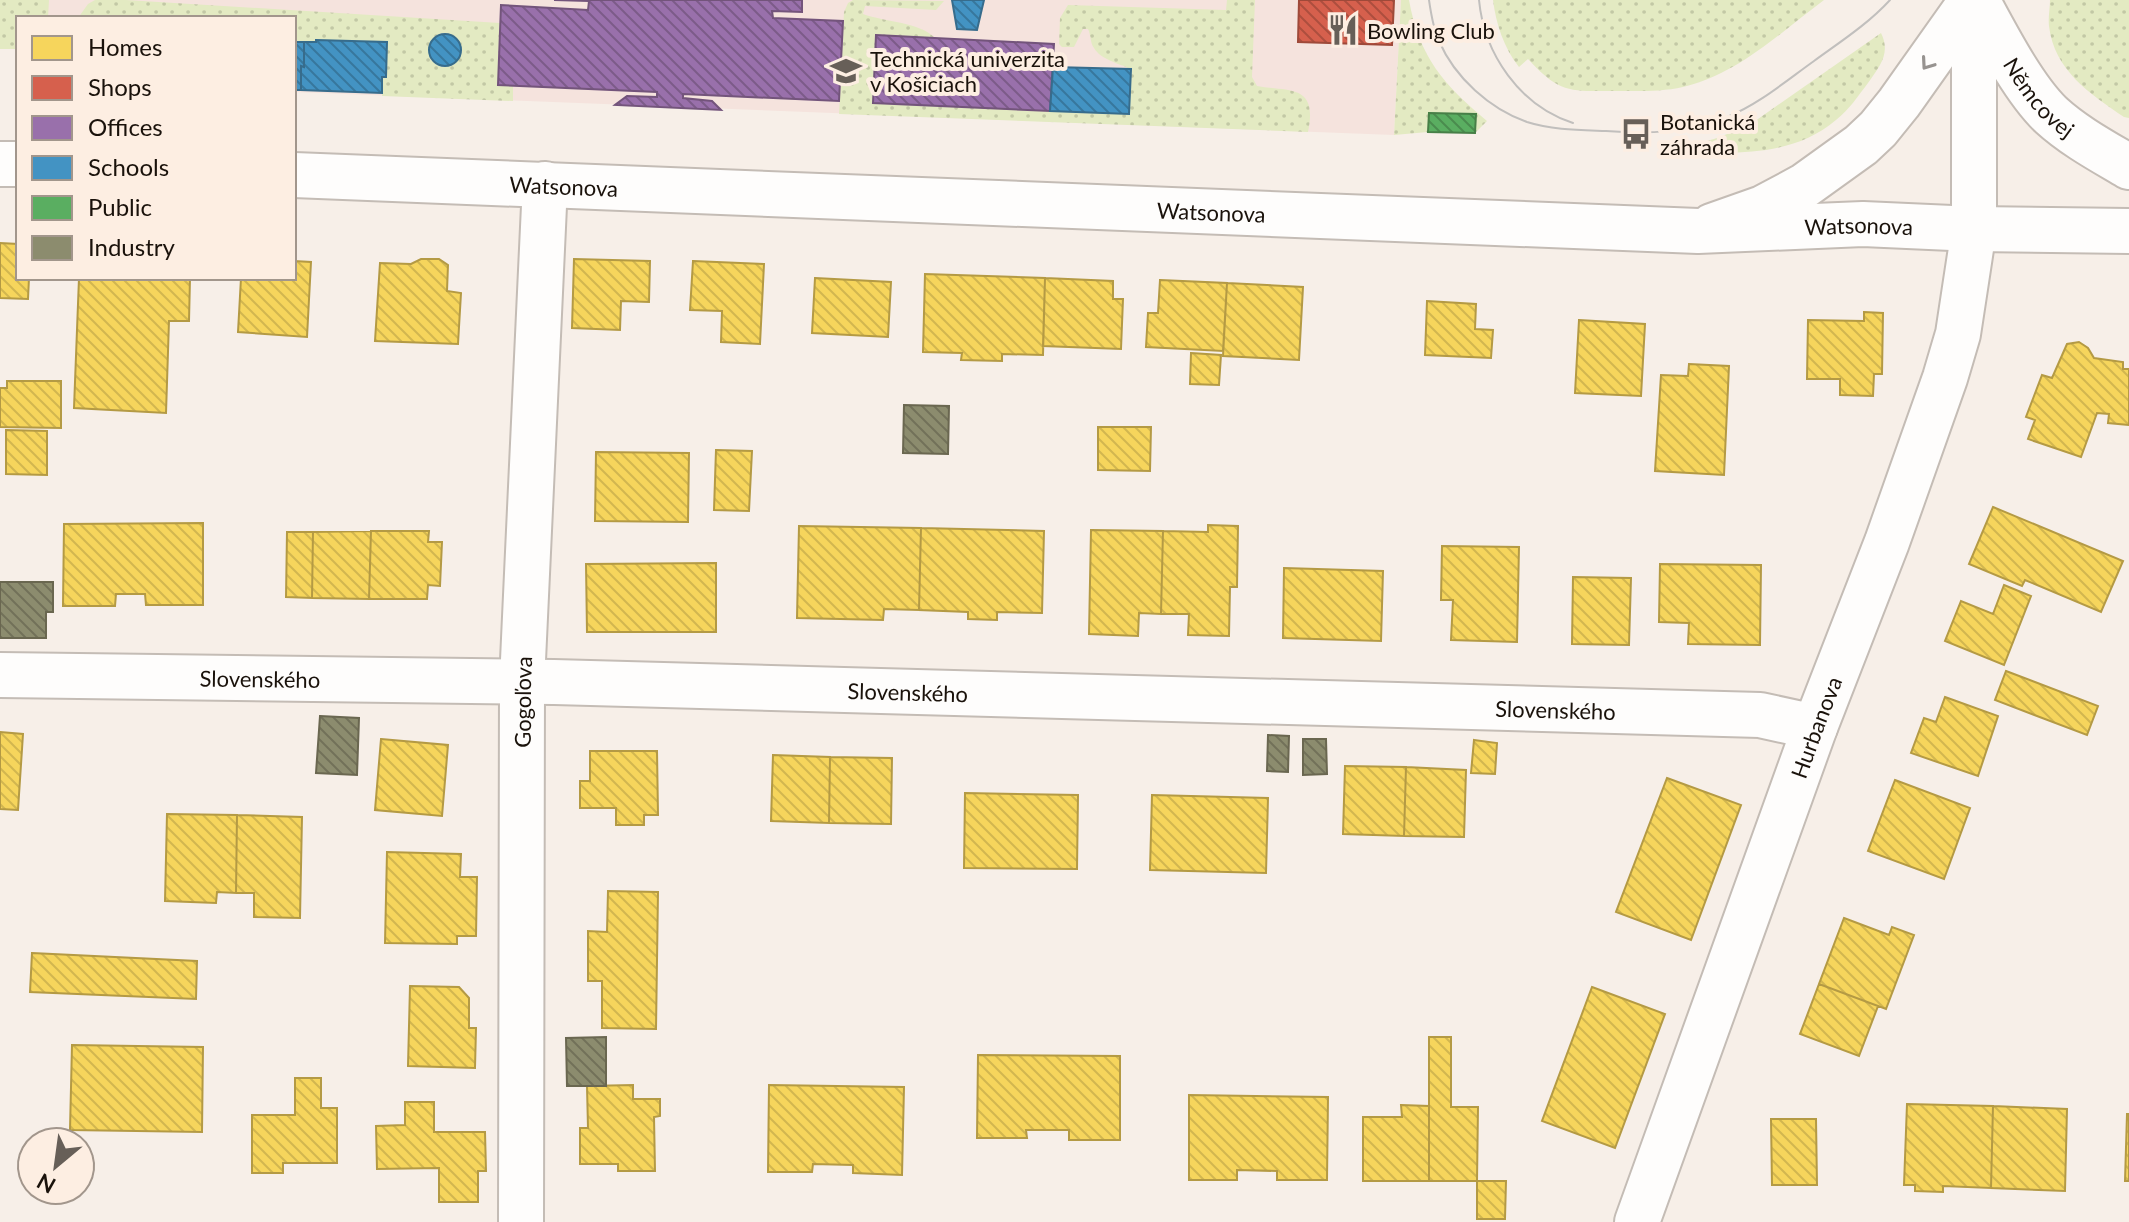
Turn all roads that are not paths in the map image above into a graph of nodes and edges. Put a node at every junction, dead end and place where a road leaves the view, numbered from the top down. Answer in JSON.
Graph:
{"nodes":[{"id":1,"x":1974,"y":0,"type":"edge"},
{"id":2,"x":2129,"y":167,"type":"edge"},
{"id":3,"x":296,"y":175,"type":"edge"},
{"id":4,"x":545,"y":184,"type":"junction"},
{"id":5,"x":1974,"y":229,"type":"junction"},
{"id":6,"x":1698,"y":231,"type":"junction"},
{"id":7,"x":2129,"y":231,"type":"edge"},
{"id":8,"x":0,"y":675,"type":"edge"},
{"id":9,"x":522,"y":682,"type":"junction"},
{"id":10,"x":1815,"y":727,"type":"junction"},
{"id":11,"x":521,"y":1222,"type":"edge"},
{"id":12,"x":1637,"y":1222,"type":"edge"}],
"edges":[{"from":1,"to":2,"type":"street","name":"Němcovej"},
{"from":1,"to":5,"type":"street","name":"Němcovej"},
{"from":1,"to":6,"type":"street","one_way":true},
{"from":3,"to":4,"type":"street","name":"Watsonova"},
{"from":4,"to":6,"type":"street","name":"Watsonova"},
{"from":4,"to":9,"type":"street","name":"Gogoľova"},
{"from":5,"to":6,"type":"street","name":"Watsonova"},
{"from":5,"to":7,"type":"street","name":"Watsonova"},
{"from":5,"to":10,"type":"street","name":"Hurbanova"},
{"from":8,"to":9,"type":"street","name":"Slovenského"},
{"from":9,"to":10,"type":"street","name":"Slovenského"},
{"from":9,"to":11,"type":"street","name":"Gogoľova"},
{"from":10,"to":12,"type":"street","name":"Hurbanova"}]}
